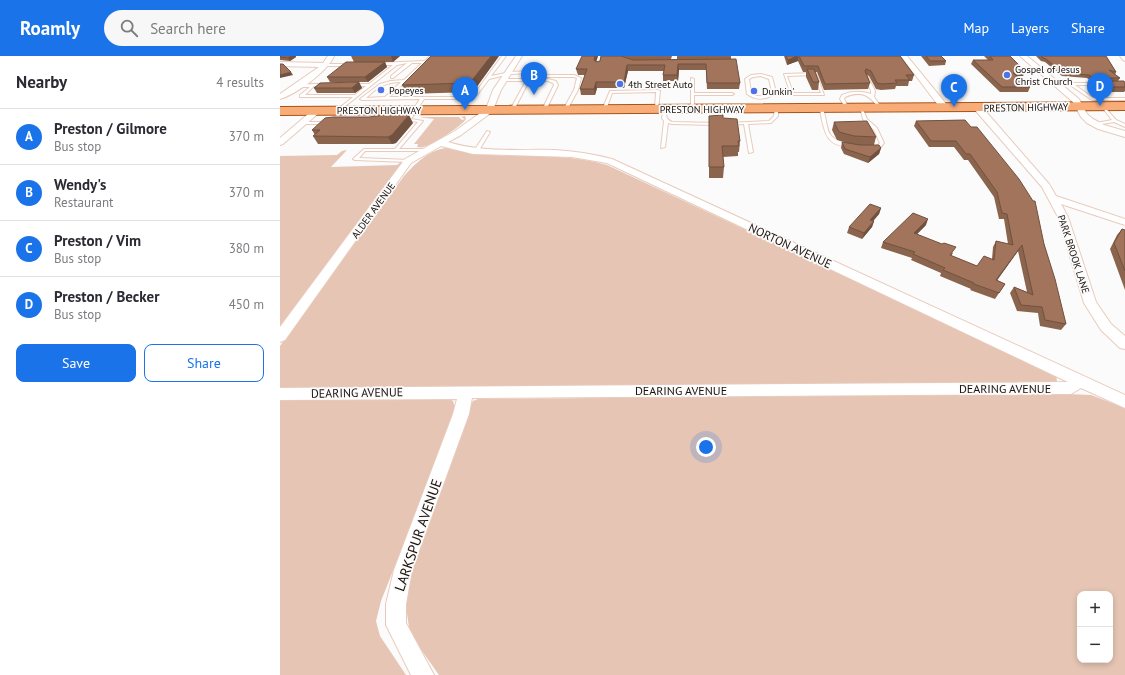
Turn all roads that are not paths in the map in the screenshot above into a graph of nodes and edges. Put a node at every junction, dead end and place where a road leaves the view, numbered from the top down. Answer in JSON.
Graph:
{"nodes":[{"id":1,"x":331,"y":56,"type":"edge"},
{"id":2,"x":410,"y":56,"type":"edge"},
{"id":3,"x":432,"y":56,"type":"edge"},
{"id":4,"x":504,"y":56,"type":"edge"},
{"id":5,"x":519,"y":56,"type":"edge"},
{"id":6,"x":904,"y":56,"type":"edge"},
{"id":7,"x":1023,"y":56,"type":"edge"},
{"id":8,"x":1123,"y":56,"type":"edge"},
{"id":9,"x":1125,"y":59,"type":"edge"},
{"id":10,"x":354,"y":60,"type":"edge"},
{"id":11,"x":402,"y":62,"type":"junction"},
{"id":12,"x":411,"y":62,"type":"junction"},
{"id":13,"x":425,"y":62,"type":"junction"},
{"id":14,"x":280,"y":64,"type":"edge"},
{"id":15,"x":375,"y":64,"type":"edge"},
{"id":16,"x":325,"y":65,"type":"junction"},
{"id":17,"x":394,"y":65,"type":"junction"},
{"id":18,"x":405,"y":66,"type":"junction"},
{"id":19,"x":379,"y":77,"type":"junction"},
{"id":20,"x":392,"y":77,"type":"junction"},
{"id":21,"x":409,"y":77,"type":"junction"},
{"id":22,"x":506,"y":77,"type":"junction"},
{"id":23,"x":866,"y":77,"type":"edge"},
{"id":24,"x":487,"y":78,"type":"junction"},
{"id":25,"x":692,"y":79,"type":"dead end"},
{"id":26,"x":528,"y":80,"type":"junction"},
{"id":27,"x":404,"y":81,"type":"junction"},
{"id":28,"x":1056,"y":84,"type":"junction"},
{"id":29,"x":1071,"y":84,"type":"junction"},
{"id":30,"x":1125,"y":84,"type":"edge"},
{"id":31,"x":314,"y":85,"type":"junction"},
{"id":32,"x":342,"y":85,"type":"edge"},
{"id":33,"x":370,"y":85,"type":"junction"},
{"id":34,"x":298,"y":86,"type":"junction"},
{"id":35,"x":327,"y":87,"type":"edge"},
{"id":36,"x":692,"y":94,"type":"junction"},
{"id":37,"x":732,"y":94,"type":"dead end"},
{"id":38,"x":819,"y":94,"type":"junction"},
{"id":39,"x":356,"y":96,"type":"junction"},
{"id":40,"x":280,"y":97,"type":"edge"},
{"id":41,"x":872,"y":97,"type":"junction"},
{"id":42,"x":386,"y":98,"type":"junction"},
{"id":43,"x":407,"y":98,"type":"junction"},
{"id":44,"x":423,"y":98,"type":"junction"},
{"id":45,"x":363,"y":99,"type":"junction"},
{"id":46,"x":1125,"y":99,"type":"edge"},
{"id":47,"x":762,"y":103,"type":"junction"},
{"id":48,"x":822,"y":104,"type":"junction"},
{"id":49,"x":400,"y":106,"type":"junction"},
{"id":50,"x":1103,"y":106,"type":"junction"},
{"id":51,"x":1125,"y":106,"type":"edge"},
{"id":52,"x":944,"y":107,"type":"junction"},
{"id":53,"x":1079,"y":107,"type":"junction"},
{"id":54,"x":692,"y":108,"type":"junction"},
{"id":55,"x":776,"y":108,"type":"junction"},
{"id":56,"x":847,"y":108,"type":"junction"},
{"id":57,"x":861,"y":108,"type":"junction"},
{"id":58,"x":880,"y":108,"type":"junction"},
{"id":59,"x":978,"y":108,"type":"junction"},
{"id":60,"x":661,"y":109,"type":"junction"},
{"id":61,"x":414,"y":110,"type":"junction"},
{"id":62,"x":489,"y":110,"type":"junction"},
{"id":63,"x":512,"y":110,"type":"junction"},
{"id":64,"x":544,"y":110,"type":"junction"},
{"id":65,"x":565,"y":110,"type":"junction"},
{"id":66,"x":604,"y":110,"type":"junction"},
{"id":67,"x":280,"y":111,"type":"edge"},
{"id":68,"x":316,"y":111,"type":"junction"},
{"id":69,"x":345,"y":111,"type":"junction"},
{"id":70,"x":666,"y":121,"type":"junction"},
{"id":71,"x":1115,"y":121,"type":"junction"},
{"id":72,"x":302,"y":123,"type":"junction"},
{"id":73,"x":868,"y":123,"type":"junction"},
{"id":74,"x":746,"y":124,"type":"junction"},
{"id":75,"x":826,"y":124,"type":"junction"},
{"id":76,"x":833,"y":124,"type":"edge"},
{"id":77,"x":861,"y":124,"type":"edge"},
{"id":78,"x":1097,"y":124,"type":"junction"},
{"id":79,"x":1125,"y":126,"type":"edge"},
{"id":80,"x":488,"y":132,"type":"dead end"},
{"id":81,"x":1125,"y":134,"type":"edge"},
{"id":82,"x":280,"y":142,"type":"edge"},
{"id":83,"x":441,"y":143,"type":"junction"},
{"id":84,"x":856,"y":146,"type":"edge"},
{"id":85,"x":662,"y":147,"type":"dead end"},
{"id":86,"x":862,"y":148,"type":"edge"},
{"id":87,"x":396,"y":150,"type":"junction"},
{"id":88,"x":428,"y":150,"type":"junction"},
{"id":89,"x":476,"y":151,"type":"junction"},
{"id":90,"x":751,"y":152,"type":"dead end"},
{"id":91,"x":408,"y":161,"type":"junction"},
{"id":92,"x":1053,"y":198,"type":"junction"},
{"id":93,"x":1125,"y":222,"type":"edge"},
{"id":94,"x":280,"y":337,"type":"edge"},
{"id":95,"x":1125,"y":344,"type":"edge"},
{"id":96,"x":1080,"y":381,"type":"junction"},
{"id":97,"x":466,"y":392,"type":"junction"},
{"id":98,"x":280,"y":394,"type":"edge"},
{"id":99,"x":1125,"y":402,"type":"edge"},
{"id":100,"x":423,"y":675,"type":"edge"}],
"edges":[{"from":1,"to":16,"type":"street"},
{"from":2,"to":11,"type":"lane"},
{"from":3,"to":13,"type":"lane"},
{"from":4,"to":24,"type":"lane"},
{"from":5,"to":22,"type":"street"},
{"from":6,"to":52,"type":"street"},
{"from":7,"to":28,"type":"street"},
{"from":8,"to":9,"type":"street"},
{"from":10,"to":16,"type":"lane"},
{"from":11,"to":12,"type":"lane"},
{"from":11,"to":17,"type":"lane"},
{"from":12,"to":13,"type":"lane"},
{"from":12,"to":18,"type":"lane"},
{"from":13,"to":21,"type":"lane"},
{"from":14,"to":16,"type":"street"},
{"from":15,"to":17,"type":"lane"},
{"from":16,"to":34,"type":"street"},
{"from":17,"to":18,"type":"lane"},
{"from":17,"to":19,"type":"lane"},
{"from":18,"to":20,"type":"lane"},
{"from":19,"to":20,"type":"lane"},
{"from":19,"to":33,"type":"lane"},
{"from":20,"to":21,"type":"lane"},
{"from":21,"to":27,"type":"lane"},
{"from":22,"to":24,"type":"lane"},
{"from":22,"to":24,"type":"lane"},
{"from":22,"to":26,"type":"lane"},
{"from":22,"to":62,"type":"street"},
{"from":22,"to":65,"type":"lane"},
{"from":23,"to":41,"type":"lane"},
{"from":24,"to":44,"type":"lane"},
{"from":25,"to":36,"type":"lane"},
{"from":26,"to":63,"type":"lane"},
{"from":26,"to":64,"type":"lane"},
{"from":27,"to":42,"type":"lane"},
{"from":27,"to":45,"type":"lane"},
{"from":28,"to":29,"type":"lane"},
{"from":28,"to":53,"type":"street"},
{"from":29,"to":30,"type":"lane"},
{"from":29,"to":46,"type":"lane"},
{"from":31,"to":34,"type":"lane"},
{"from":31,"to":35,"type":"lane"},
{"from":31,"to":39,"type":"lane"},
{"from":32,"to":33,"type":"lane"},
{"from":33,"to":39,"type":"lane"},
{"from":34,"to":40,"type":"street"},
{"from":36,"to":37,"type":"lane"},
{"from":36,"to":54,"type":"lane"},
{"from":38,"to":38,"type":"lane"},
{"from":38,"to":48,"type":"lane"},
{"from":39,"to":69,"type":"lane"},
{"from":41,"to":56,"type":"lane"},
{"from":41,"to":58,"type":"lane"},
{"from":42,"to":43,"type":"lane"},
{"from":42,"to":45,"type":"lane"},
{"from":43,"to":44,"type":"lane"},
{"from":43,"to":49,"type":"lane"},
{"from":44,"to":61,"type":"lane"},
{"from":45,"to":69,"type":"lane"},
{"from":47,"to":47,"type":"lane"},
{"from":47,"to":54,"type":"main road","name":"PRESTON HIGHWAY"},
{"from":47,"to":55,"type":"main road","name":"PRESTON HIGHWAY"},
{"from":48,"to":55,"type":"main road","name":"PRESTON HIGHWAY"},
{"from":48,"to":56,"type":"main road","name":"PRESTON HIGHWAY"},
{"from":48,"to":75,"type":"lane"},
{"from":49,"to":61,"type":"main road","name":"PRESTON HIGHWAY"},
{"from":49,"to":69,"type":"main road","name":"PRESTON HIGHWAY"},
{"from":50,"to":51,"type":"main road","name":"PRESTON HIGHWAY"},
{"from":50,"to":53,"type":"main road","name":"PRESTON HIGHWAY"},
{"from":50,"to":71,"type":"lane"},
{"from":52,"to":58,"type":"main road","name":"PRESTON HIGHWAY"},
{"from":52,"to":59,"type":"main road","name":"PRESTON HIGHWAY"},
{"from":53,"to":59,"type":"main road","name":"PRESTON HIGHWAY"},
{"from":53,"to":78,"type":"street"},
{"from":54,"to":60,"type":"main road","name":"PRESTON HIGHWAY"},
{"from":55,"to":74,"type":"lane"},
{"from":56,"to":57,"type":"main road","name":"PRESTON HIGHWAY"},
{"from":57,"to":58,"type":"main road","name":"PRESTON HIGHWAY"},
{"from":57,"to":73,"type":"lane"},
{"from":59,"to":92,"type":"street","name":"PARK BROOK LANE"},
{"from":60,"to":66,"type":"main road","name":"PRESTON HIGHWAY"},
{"from":60,"to":66,"type":"lane"},
{"from":60,"to":70,"type":"lane"},
{"from":61,"to":62,"type":"main road","name":"PRESTON HIGHWAY"},
{"from":61,"to":87,"type":"lane"},
{"from":62,"to":63,"type":"main road","name":"PRESTON HIGHWAY"},
{"from":62,"to":83,"type":"street","name":"ALDER AVENUE"},
{"from":63,"to":64,"type":"main road","name":"PRESTON HIGHWAY"},
{"from":64,"to":65,"type":"main road","name":"PRESTON HIGHWAY"},
{"from":65,"to":66,"type":"main road","name":"PRESTON HIGHWAY"},
{"from":67,"to":68,"type":"main road","name":"PRESTON HIGHWAY"},
{"from":68,"to":69,"type":"main road","name":"PRESTON HIGHWAY"},
{"from":68,"to":72,"type":"street"},
{"from":69,"to":72,"type":"lane"},
{"from":70,"to":74,"type":"lane"},
{"from":70,"to":85,"type":"lane"},
{"from":71,"to":78,"type":"lane"},
{"from":71,"to":79,"type":"lane"},
{"from":72,"to":82,"type":"street"},
{"from":73,"to":77,"type":"lane"},
{"from":73,"to":86,"type":"lane"},
{"from":74,"to":90,"type":"lane"},
{"from":75,"to":76,"type":"lane"},
{"from":75,"to":84,"type":"lane"},
{"from":78,"to":81,"type":"street"},
{"from":80,"to":89,"type":"lane"},
{"from":83,"to":88,"type":"street","name":"ALDER AVENUE"},
{"from":83,"to":89,"type":"street","name":"NORTON AVENUE"},
{"from":87,"to":88,"type":"lane"},
{"from":87,"to":91,"type":"lane"},
{"from":88,"to":91,"type":"street","name":"ALDER AVENUE"},
{"from":89,"to":96,"type":"street","name":"NORTON AVENUE"},
{"from":91,"to":94,"type":"street","name":"ALDER AVENUE"},
{"from":92,"to":93,"type":"street"},
{"from":92,"to":95,"type":"street","name":"PARK BROOK LANE"},
{"from":96,"to":97,"type":"street","name":"DEARING AVENUE"},
{"from":96,"to":99,"type":"street","name":"NORTON AVENUE"},
{"from":97,"to":98,"type":"street","name":"DEARING AVENUE"},
{"from":97,"to":100,"type":"street","name":"LARKSPUR AVENUE"}]}
